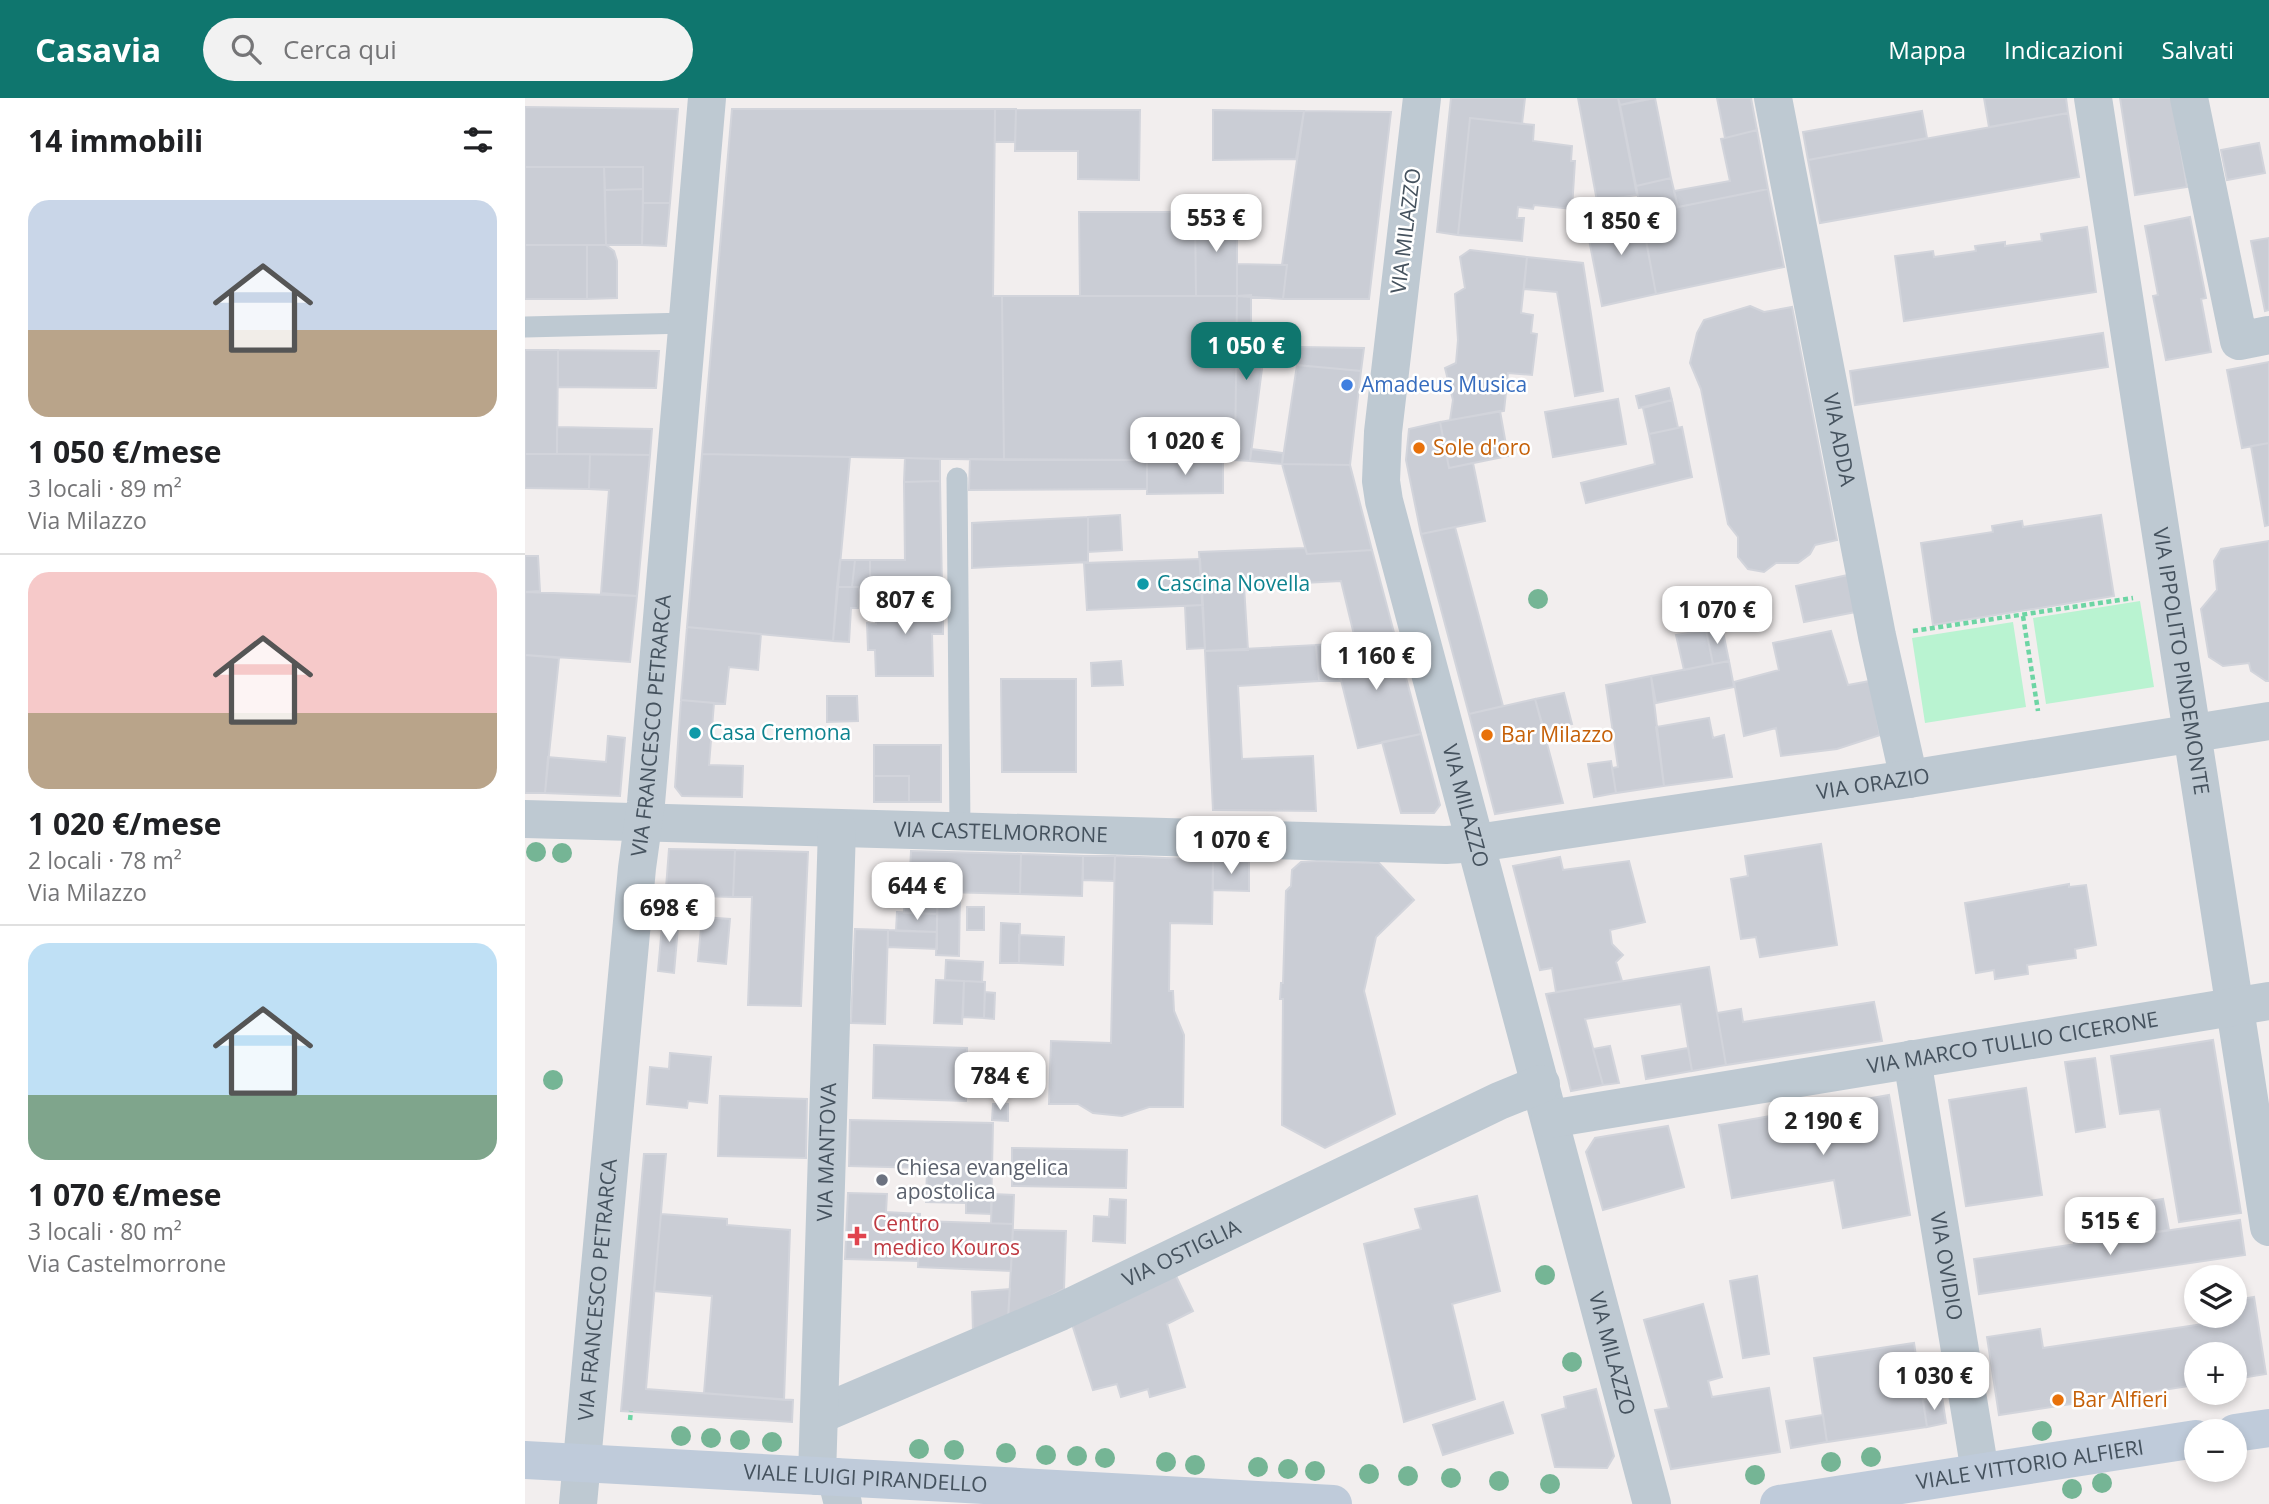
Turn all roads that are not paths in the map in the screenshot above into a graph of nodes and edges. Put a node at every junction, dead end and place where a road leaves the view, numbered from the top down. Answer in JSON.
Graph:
{"nodes":[{"id":1,"x":707,"y":98,"type":"edge"},
{"id":2,"x":1422,"y":98,"type":"edge"},
{"id":3,"x":1773,"y":98,"type":"edge"},
{"id":4,"x":2092,"y":98,"type":"edge"},
{"id":5,"x":2189,"y":98,"type":"edge"},
{"id":6,"x":688,"y":323,"type":"junction"},
{"id":7,"x":525,"y":327,"type":"edge"},
{"id":8,"x":2269,"y":335,"type":"edge"},
{"id":9,"x":957,"y":478,"type":"dead end"},
{"id":10,"x":2269,"y":721,"type":"edge"},
{"id":11,"x":2193,"y":733,"type":"junction"},
{"id":12,"x":1909,"y":779,"type":"junction"},
{"id":13,"x":525,"y":819,"type":"edge"},
{"id":14,"x":643,"y":821,"type":"junction"},
{"id":15,"x":837,"y":828,"type":"junction"},
{"id":16,"x":960,"y":830,"type":"junction"},
{"id":17,"x":1477,"y":843,"type":"junction"},
{"id":18,"x":2252,"y":1004,"type":"edge"},
{"id":19,"x":1912,"y":1059,"type":"junction"},
{"id":20,"x":1546,"y":1102,"type":"junction"},
{"id":21,"x":2269,"y":1227,"type":"edge"},
{"id":22,"x":819,"y":1415,"type":"junction"},
{"id":23,"x":2269,"y":1428,"type":"edge"},
{"id":24,"x":2247,"y":1431,"type":"edge"},
{"id":25,"x":2184,"y":1441,"type":"edge"},
{"id":26,"x":525,"y":1460,"type":"edge"},
{"id":27,"x":582,"y":1464,"type":"junction"},
{"id":28,"x":1980,"y":1472,"type":"junction"},
{"id":29,"x":832,"y":1485,"type":"edge"},
{"id":30,"x":1909,"y":1494,"type":"edge"},
{"id":31,"x":578,"y":1504,"type":"edge"},
{"id":32,"x":1333,"y":1504,"type":"edge"},
{"id":33,"x":1652,"y":1504,"type":"edge"},
{"id":34,"x":1779,"y":1504,"type":"edge"}],
"edges":[{"from":1,"to":6,"type":"street","name":"VIA FRANCESCO PETRARCA"},
{"from":2,"to":17,"type":"street","name":"VIA MILAZZO"},
{"from":3,"to":12,"type":"street","name":"VIA ADDA"},
{"from":4,"to":11,"type":"street","name":"VIA IPPOLITO PINDEMONTE"},
{"from":5,"to":8,"type":"street"},
{"from":6,"to":7,"type":"lane"},
{"from":6,"to":14,"type":"street","name":"VIA FRANCESCO PETRARCA"},
{"from":9,"to":16,"type":"lane"},
{"from":10,"to":11,"type":"street","name":"VIA ORAZIO"},
{"from":11,"to":12,"type":"street","name":"VIA ORAZIO"},
{"from":11,"to":18,"type":"street","name":"VIA IPPOLITO PINDEMONTE"},
{"from":12,"to":17,"type":"street","name":"VIA ORAZIO"},
{"from":13,"to":14,"type":"street","name":"VIA CASTELMORRONE"},
{"from":14,"to":15,"type":"street","name":"VIA CASTELMORRONE"},
{"from":14,"to":27,"type":"street","name":"VIA FRANCESCO PETRARCA"},
{"from":15,"to":16,"type":"street","name":"VIA CASTELMORRONE"},
{"from":15,"to":22,"type":"street","name":"VIA MANTOVA"},
{"from":16,"to":17,"type":"street","name":"VIA CASTELMORRONE"},
{"from":17,"to":20,"type":"street","name":"VIA MILAZZO"},
{"from":18,"to":19,"type":"street","name":"VIA MARCO TULLIO CICERONE"},
{"from":18,"to":21,"type":"street","name":"VIA IPPOLITO PINDEMONTE"},
{"from":19,"to":20,"type":"street","name":"VIA MARCO TULLIO CICERONE"},
{"from":19,"to":28,"type":"street","name":"VIA OVIDIO"},
{"from":20,"to":22,"type":"street","name":"VIA OSTIGLIA"},
{"from":20,"to":33,"type":"street","name":"VIA MILAZZO"},
{"from":22,"to":29,"type":"street","name":"VIA MANTOVA"},
{"from":23,"to":24,"type":"main road"},
{"from":25,"to":28,"type":"main road","name":"VIALE VITTORIO ALFIERI"},
{"from":26,"to":27,"type":"main road","name":"VIALE LUIGI PIRANDELLO"},
{"from":27,"to":29,"type":"main road","name":"VIALE LUIGI PIRANDELLO"},
{"from":27,"to":31,"type":"street","name":"VIA FRANCESCO PETRARCA"},
{"from":28,"to":30,"type":"main road","name":"VIALE VITTORIO ALFIERI"},
{"from":29,"to":32,"type":"main road","name":"VIALE LUIGI PIRANDELLO"},
{"from":30,"to":34,"type":"main road","name":"VIALE VITTORIO ALFIERI"}]}
